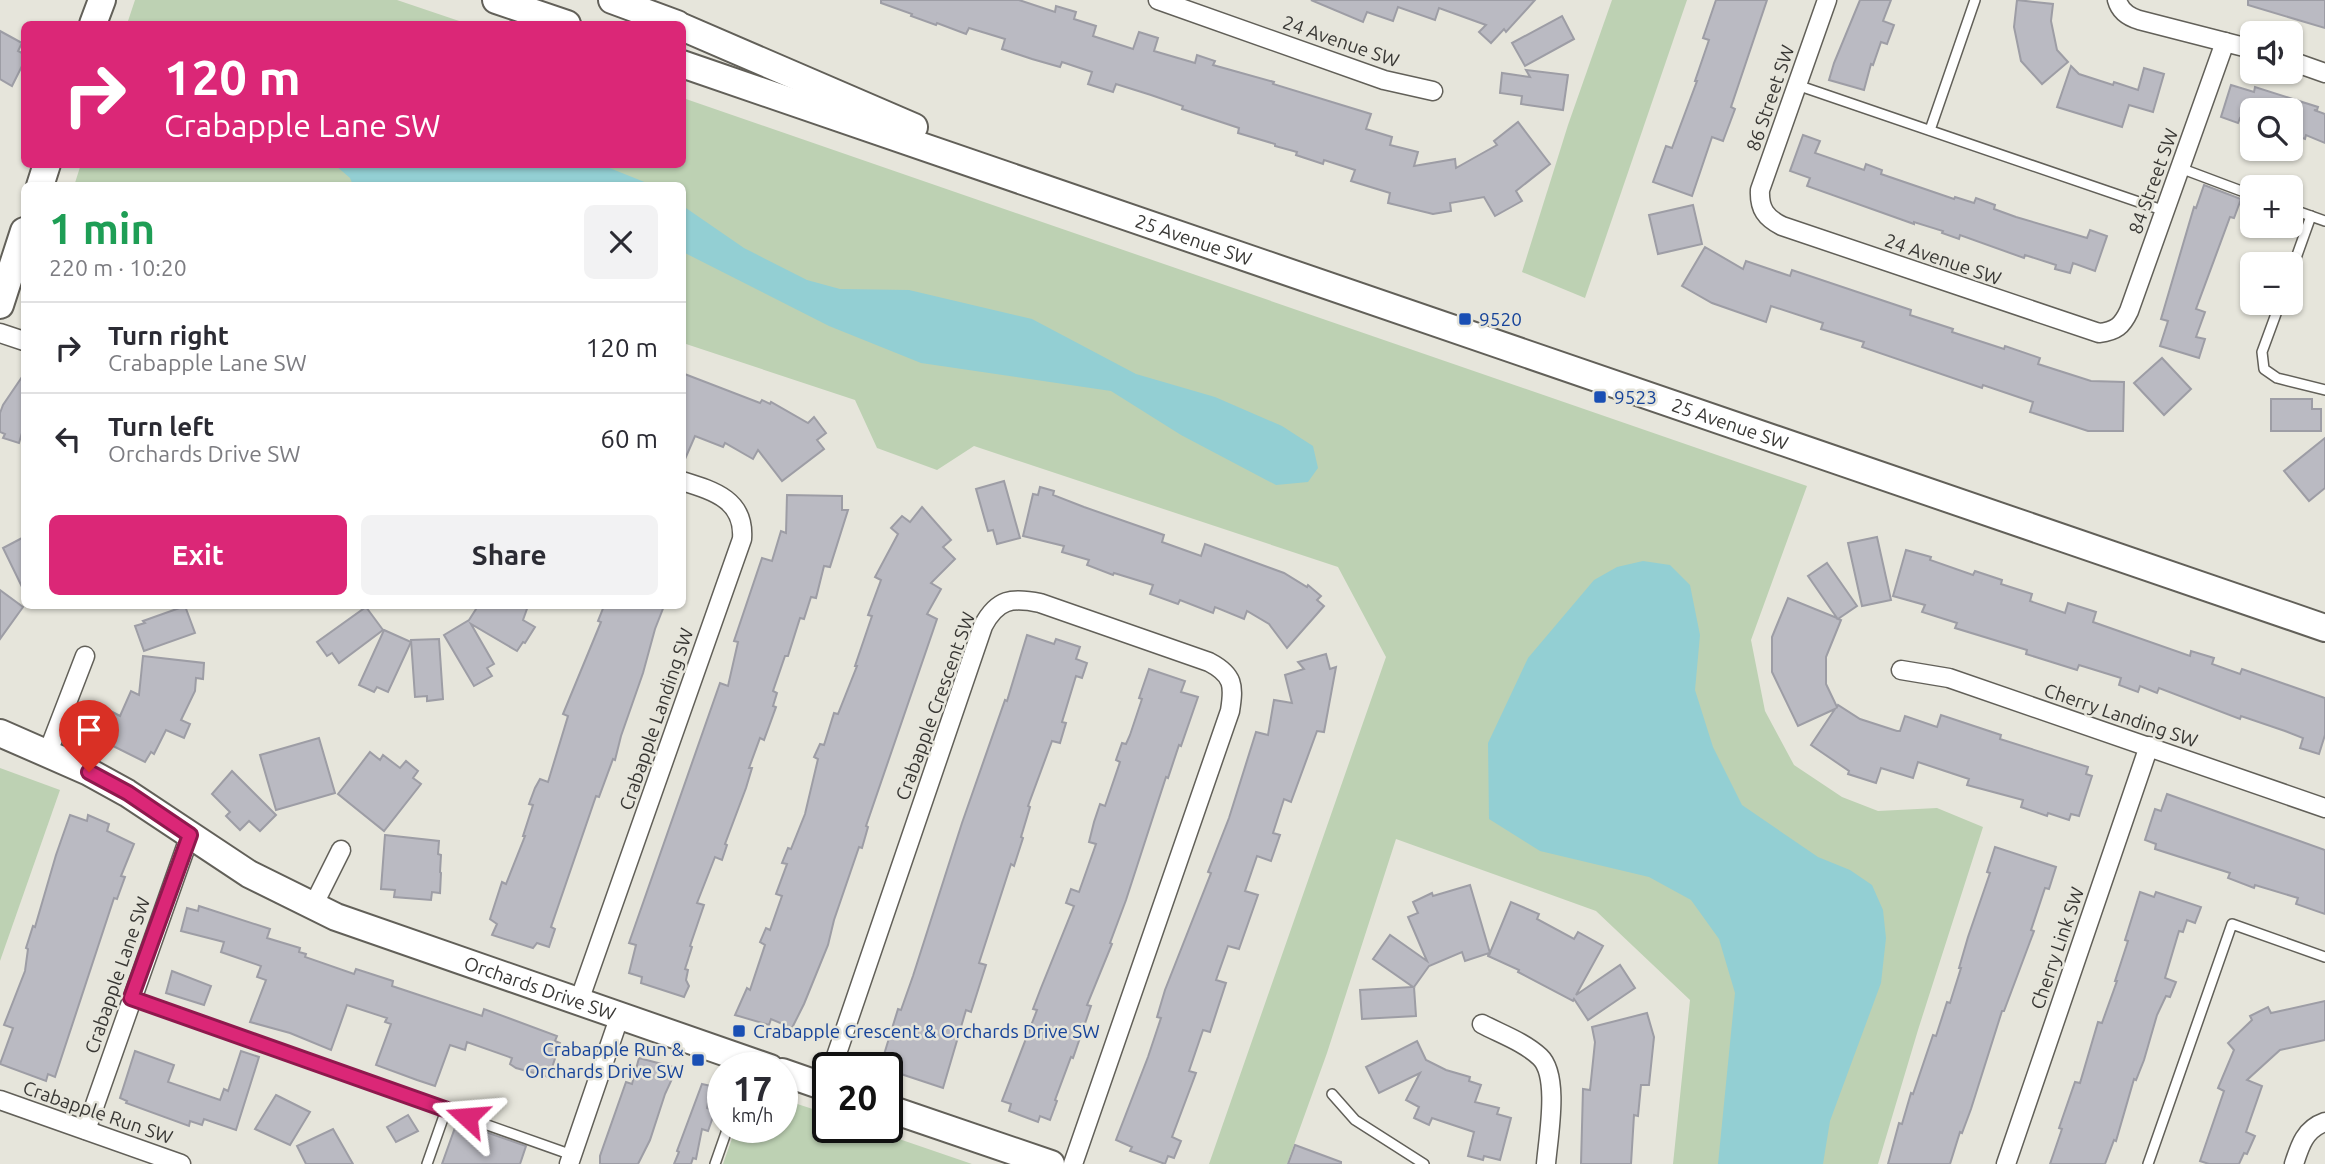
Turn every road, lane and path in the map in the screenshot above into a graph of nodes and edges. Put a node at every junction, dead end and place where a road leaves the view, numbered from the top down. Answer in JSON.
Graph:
{"nodes":[{"id":1,"x":102,"y":0,"type":"edge"},
{"id":2,"x":496,"y":0,"type":"edge"},
{"id":3,"x":612,"y":0,"type":"edge"},
{"id":4,"x":1827,"y":0,"type":"edge"},
{"id":5,"x":1975,"y":0,"type":"edge"},
{"id":6,"x":2117,"y":0,"type":"edge"},
{"id":7,"x":1163,"y":1,"type":"edge"},
{"id":8,"x":94,"y":21,"type":"edge"},
{"id":9,"x":558,"y":21,"type":"edge"},
{"id":10,"x":669,"y":21,"type":"edge"},
{"id":11,"x":686,"y":29,"type":"edge"},
{"id":12,"x":2225,"y":42,"type":"junction"},
{"id":13,"x":2240,"y":46,"type":"edge"},
{"id":14,"x":686,"y":65,"type":"edge"},
{"id":15,"x":2303,"y":65,"type":"edge"},
{"id":16,"x":2325,"y":73,"type":"edge"},
{"id":17,"x":1797,"y":85,"type":"junction"},
{"id":18,"x":1433,"y":91,"type":"dead end"},
{"id":19,"x":1930,"y":130,"type":"junction"},
{"id":20,"x":2180,"y":169,"type":"junction"},
{"id":21,"x":2240,"y":191,"type":"edge"},
{"id":22,"x":1095,"y":207,"type":"junction"},
{"id":23,"x":1763,"y":210,"type":"joint"},
{"id":24,"x":2165,"y":211,"type":"junction"},
{"id":25,"x":2303,"y":213,"type":"edge"},
{"id":26,"x":2311,"y":216,"type":"junction"},
{"id":27,"x":2325,"y":220,"type":"edge"},
{"id":28,"x":21,"y":241,"type":"edge"},
{"id":29,"x":2298,"y":252,"type":"edge"},
{"id":30,"x":0,"y":305,"type":"edge"},
{"id":31,"x":2276,"y":315,"type":"edge"},
{"id":32,"x":2115,"y":330,"type":"joint"},
{"id":33,"x":0,"y":333,"type":"edge"},
{"id":34,"x":21,"y":340,"type":"edge"},
{"id":35,"x":2325,"y":390,"type":"edge"},
{"id":36,"x":686,"y":482,"type":"edge"},
{"id":37,"x":2325,"y":628,"type":"edge"},
{"id":38,"x":85,"y":656,"type":"dead end"},
{"id":39,"x":1900,"y":670,"type":"dead end"},
{"id":40,"x":0,"y":733,"type":"edge"},
{"id":41,"x":2149,"y":747,"type":"junction"},
{"id":42,"x":48,"y":752,"type":"junction"},
{"id":43,"x":2325,"y":808,"type":"edge"},
{"id":44,"x":190,"y":835,"type":"junction"},
{"id":45,"x":341,"y":850,"type":"dead end"},
{"id":46,"x":313,"y":906,"type":"junction"},
{"id":47,"x":2325,"y":957,"type":"edge"},
{"id":48,"x":131,"y":998,"type":"junction"},
{"id":49,"x":579,"y":1001,"type":"junction"},
{"id":50,"x":620,"y":1016,"type":"junction"},
{"id":51,"x":1482,"y":1024,"type":"dead end"},
{"id":52,"x":721,"y":1052,"type":"edge"},
{"id":53,"x":838,"y":1052,"type":"edge"},
{"id":54,"x":1332,"y":1094,"type":"dead end"},
{"id":55,"x":0,"y":1100,"type":"edge"},
{"id":56,"x":446,"y":1110,"type":"junction"},
{"id":57,"x":903,"y":1113,"type":"edge"},
{"id":58,"x":2325,"y":1122,"type":"edge"},
{"id":59,"x":86,"y":1130,"type":"junction"},
{"id":60,"x":722,"y":1143,"type":"edge"},
{"id":61,"x":571,"y":1159,"type":"edge"},
{"id":62,"x":181,"y":1164,"type":"edge"},
{"id":63,"x":428,"y":1164,"type":"edge"},
{"id":64,"x":715,"y":1164,"type":"edge"},
{"id":65,"x":1051,"y":1164,"type":"edge"},
{"id":66,"x":1073,"y":1164,"type":"edge"},
{"id":67,"x":1424,"y":1164,"type":"edge"},
{"id":68,"x":1546,"y":1164,"type":"edge"},
{"id":69,"x":2006,"y":1164,"type":"edge"},
{"id":70,"x":2148,"y":1164,"type":"edge"},
{"id":71,"x":2294,"y":1164,"type":"edge"}],
"edges":[{"from":1,"to":8,"type":"main road"},
{"from":2,"to":9,"type":"main road"},
{"from":3,"to":10,"type":"main road"},
{"from":4,"to":17,"type":"street","name":"86 Street SW"},
{"from":5,"to":19,"type":"lane"},
{"from":6,"to":12,"type":"street"},
{"from":7,"to":18,"type":"street","name":"24 Avenue SW"},
{"from":11,"to":22,"type":"main road","name":"25 Avenue SW"},
{"from":12,"to":13,"type":"street"},
{"from":12,"to":20,"type":"street","name":"84 Street SW"},
{"from":14,"to":22,"type":"main road","name":"25 Avenue SW"},
{"from":15,"to":16,"type":"street"},
{"from":17,"to":19,"type":"lane"},
{"from":17,"to":23,"type":"street","name":"86 Street SW"},
{"from":19,"to":24,"type":"lane"},
{"from":20,"to":21,"type":"lane"},
{"from":20,"to":24,"type":"street","name":"84 Street SW"},
{"from":22,"to":37,"type":"main road","name":"25 Avenue SW"},
{"from":23,"to":32,"type":"street","name":"24 Avenue SW"},
{"from":24,"to":32,"type":"street","name":"84 Street SW"},
{"from":25,"to":26,"type":"lane"},
{"from":26,"to":27,"type":"lane"},
{"from":26,"to":29,"type":"lane"},
{"from":28,"to":30,"type":"main road"},
{"from":31,"to":35,"type":"lane"},
{"from":33,"to":34,"type":"street"},
{"from":36,"to":49,"type":"street","name":"Crabapple Landing SW"},
{"from":38,"to":42,"type":"street"},
{"from":39,"to":41,"type":"street","name":"Cherry Landing SW"},
{"from":40,"to":42,"type":"main road","name":"Orchards Drive SW"},
{"from":41,"to":43,"type":"street","name":"Cherry Landing SW"},
{"from":41,"to":69,"type":"street","name":"Cherry Link SW"},
{"from":42,"to":44,"type":"main road","name":"Orchards Drive SW"},
{"from":44,"to":46,"type":"main road","name":"Orchards Drive SW"},
{"from":44,"to":48,"type":"street","name":"Crabapple Lane SW"},
{"from":45,"to":46,"type":"street"},
{"from":46,"to":49,"type":"main road","name":"Orchards Drive SW"},
{"from":47,"to":70,"type":"lane"},
{"from":48,"to":56,"type":"lane"},
{"from":48,"to":59,"type":"street","name":"Crabapple Lane SW"},
{"from":49,"to":50,"type":"main road","name":"Orchards Drive SW"},
{"from":50,"to":52,"type":"main road","name":"Orchards Drive SW"},
{"from":50,"to":61,"type":"street"},
{"from":51,"to":68,"type":"street"},
{"from":53,"to":66,"type":"street","name":"Crabapple Crescent SW"},
{"from":54,"to":67,"type":"lane"},
{"from":55,"to":59,"type":"street","name":"Crabapple Run SW"},
{"from":56,"to":61,"type":"lane"},
{"from":56,"to":63,"type":"lane"},
{"from":57,"to":65,"type":"main road"},
{"from":58,"to":71,"type":"street"},
{"from":59,"to":62,"type":"street","name":"Crabapple Run SW"},
{"from":60,"to":64,"type":"lane"}]}
